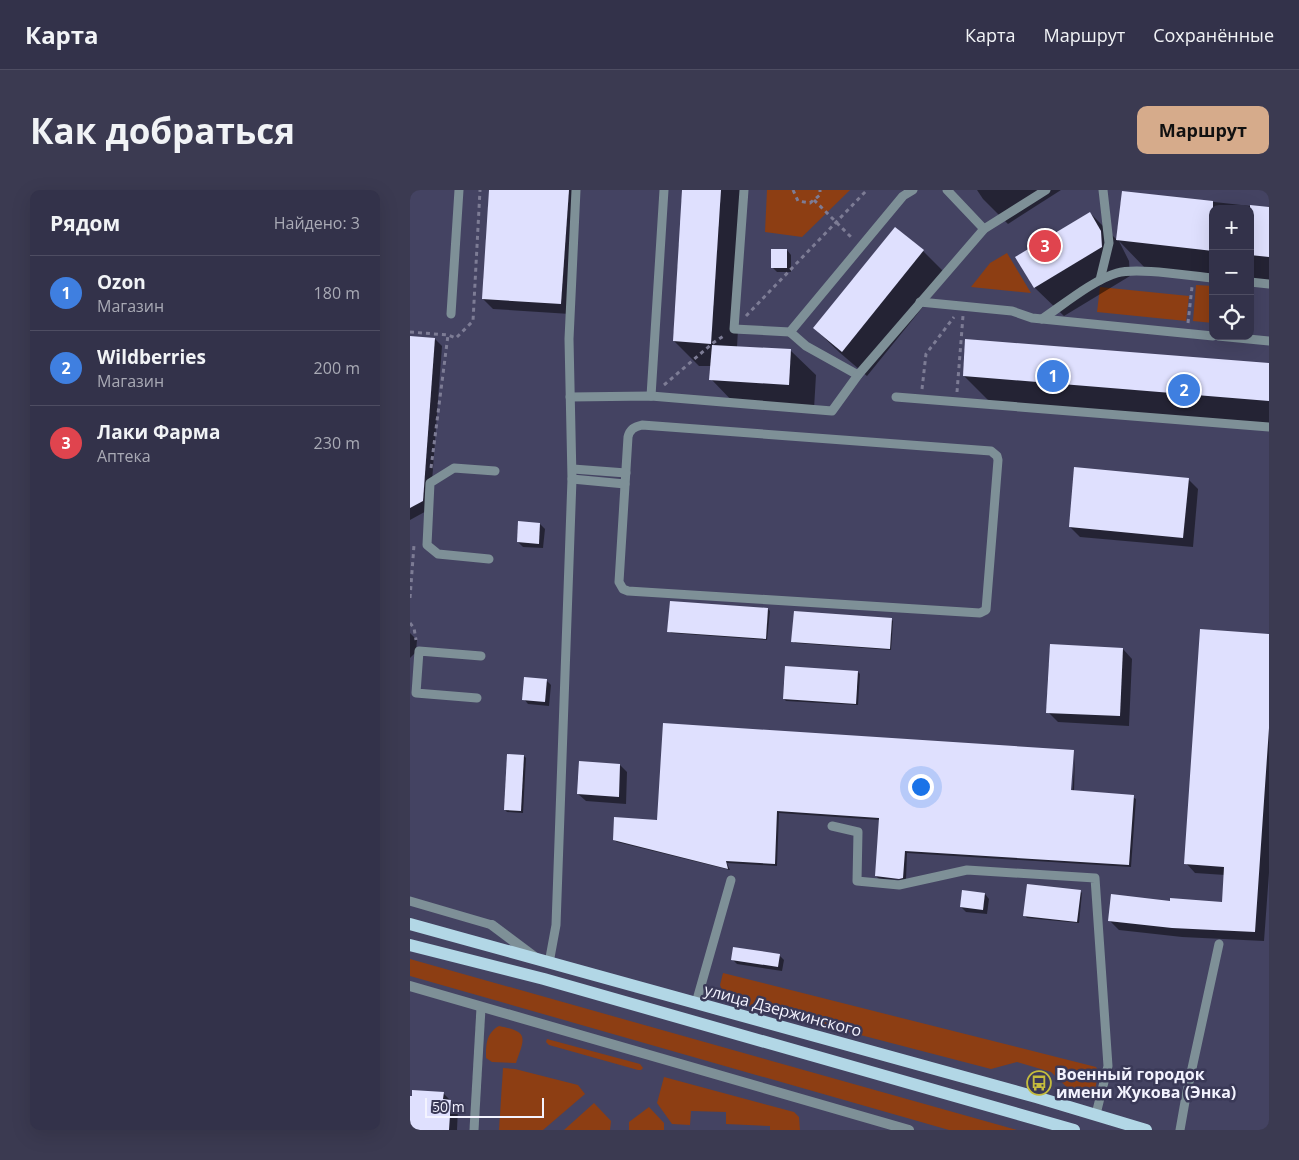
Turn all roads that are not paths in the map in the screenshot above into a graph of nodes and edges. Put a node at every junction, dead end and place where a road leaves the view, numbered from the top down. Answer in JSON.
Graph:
{"nodes":[{"id":1,"x":459,"y":190,"type":"edge"},
{"id":2,"x":576,"y":190,"type":"edge"},
{"id":3,"x":664,"y":190,"type":"edge"},
{"id":4,"x":744,"y":190,"type":"edge"},
{"id":5,"x":913,"y":190,"type":"edge"},
{"id":6,"x":947,"y":190,"type":"edge"},
{"id":7,"x":1046,"y":190,"type":"edge"},
{"id":8,"x":1103,"y":190,"type":"edge"},
{"id":9,"x":984,"y":229,"type":"junction"},
{"id":10,"x":1209,"y":278,"type":"edge"},
{"id":11,"x":1100,"y":280,"type":"junction"},
{"id":12,"x":1254,"y":282,"type":"edge"},
{"id":13,"x":1269,"y":284,"type":"edge"},
{"id":14,"x":920,"y":302,"type":"junction"},
{"id":15,"x":452,"y":314,"type":"dead end"},
{"id":16,"x":1042,"y":320,"type":"junction"},
{"id":17,"x":790,"y":332,"type":"junction"},
{"id":18,"x":1209,"y":336,"type":"edge"},
{"id":19,"x":1254,"y":340,"type":"edge"},
{"id":20,"x":1269,"y":341,"type":"edge"},
{"id":21,"x":858,"y":375,"type":"junction"},
{"id":22,"x":651,"y":396,"type":"junction"},
{"id":23,"x":570,"y":397,"type":"junction"},
{"id":24,"x":896,"y":397,"type":"dead end"},
{"id":25,"x":1269,"y":427,"type":"edge"},
{"id":26,"x":573,"y":469,"type":"junction"},
{"id":27,"x":495,"y":471,"type":"dead end"},
{"id":28,"x":626,"y":473,"type":"junction"},
{"id":29,"x":572,"y":479,"type":"junction"},
{"id":30,"x":625,"y":484,"type":"junction"},
{"id":31,"x":489,"y":559,"type":"dead end"},
{"id":32,"x":481,"y":656,"type":"dead end"},
{"id":33,"x":477,"y":698,"type":"dead end"},
{"id":34,"x":832,"y":826,"type":"dead end"},
{"id":35,"x":730,"y":880,"type":"dead end"},
{"id":36,"x":410,"y":901,"type":"edge"},
{"id":37,"x":410,"y":924,"type":"edge"},
{"id":38,"x":492,"y":925,"type":"joint"},
{"id":39,"x":1219,"y":944,"type":"dead end"},
{"id":40,"x":410,"y":945,"type":"edge"},
{"id":41,"x":544,"y":961,"type":"junction"},
{"id":42,"x":410,"y":986,"type":"edge"},
{"id":43,"x":696,"y":1003,"type":"junction"},
{"id":44,"x":480,"y":1008,"type":"junction"},
{"id":45,"x":1096,"y":1114,"type":"junction"},
{"id":46,"x":474,"y":1130,"type":"edge"},
{"id":47,"x":909,"y":1130,"type":"edge"},
{"id":48,"x":1074,"y":1130,"type":"edge"},
{"id":49,"x":1146,"y":1130,"type":"edge"},
{"id":50,"x":1180,"y":1130,"type":"edge"}],
"edges":[{"from":1,"to":15,"type":"lane"},
{"from":2,"to":23,"type":"lane"},
{"from":3,"to":22,"type":"lane"},
{"from":4,"to":17,"type":"lane"},
{"from":5,"to":17,"type":"lane"},
{"from":6,"to":9,"type":"lane"},
{"from":7,"to":9,"type":"lane"},
{"from":8,"to":11,"type":"lane"},
{"from":9,"to":14,"type":"lane"},
{"from":10,"to":11,"type":"lane"},
{"from":11,"to":16,"type":"lane"},
{"from":12,"to":13,"type":"lane"},
{"from":14,"to":16,"type":"lane"},
{"from":14,"to":21,"type":"lane"},
{"from":16,"to":18,"type":"lane"},
{"from":17,"to":21,"type":"lane"},
{"from":19,"to":20,"type":"lane"},
{"from":21,"to":22,"type":"lane"},
{"from":22,"to":23,"type":"lane"},
{"from":23,"to":26,"type":"lane"},
{"from":24,"to":25,"type":"lane"},
{"from":26,"to":28,"type":"lane"},
{"from":26,"to":29,"type":"lane"},
{"from":27,"to":31,"type":"lane"},
{"from":28,"to":30,"type":"lane"},
{"from":28,"to":30,"type":"lane"},
{"from":29,"to":30,"type":"lane"},
{"from":29,"to":41,"type":"lane"},
{"from":32,"to":33,"type":"lane"},
{"from":34,"to":45,"type":"lane"},
{"from":35,"to":43,"type":"lane"},
{"from":36,"to":38,"type":"lane"},
{"from":37,"to":41,"type":"main road","name":"улица Дзержинского"},
{"from":38,"to":41,"type":"street"},
{"from":39,"to":50,"type":"lane"},
{"from":40,"to":48,"type":"main road"},
{"from":41,"to":43,"type":"main road","name":"улица Дзержинского"},
{"from":42,"to":44,"type":"street"},
{"from":43,"to":45,"type":"main road","name":"улица Дзержинского"},
{"from":44,"to":46,"type":"lane"},
{"from":44,"to":47,"type":"street"},
{"from":45,"to":49,"type":"main road","name":"улица Дзержинского"}]}
